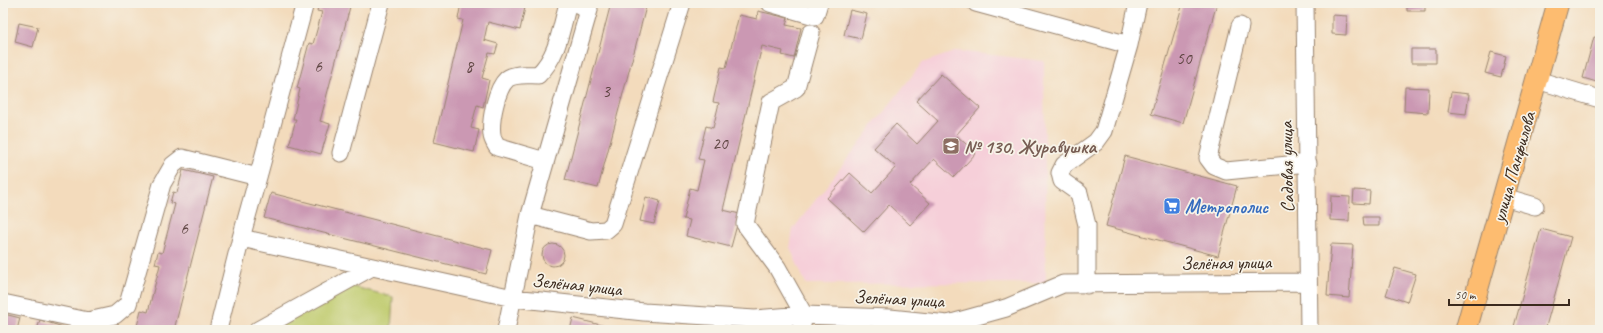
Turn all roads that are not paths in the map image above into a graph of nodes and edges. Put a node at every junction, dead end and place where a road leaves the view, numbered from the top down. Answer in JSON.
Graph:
{"nodes":[{"id":1,"x":305,"y":3,"type":"edge"},
{"id":2,"x":381,"y":3,"type":"edge"},
{"id":3,"x":568,"y":3,"type":"edge"},
{"id":4,"x":572,"y":3,"type":"edge"},
{"id":5,"x":682,"y":3,"type":"edge"},
{"id":6,"x":770,"y":3,"type":"edge"},
{"id":7,"x":976,"y":3,"type":"edge"},
{"id":8,"x":1138,"y":3,"type":"edge"},
{"id":9,"x":1304,"y":3,"type":"edge"},
{"id":10,"x":1558,"y":3,"type":"edge"},
{"id":11,"x":590,"y":6,"type":"edge"},
{"id":12,"x":814,"y":21,"type":"edge"},
{"id":13,"x":1240,"y":26,"type":"dead end"},
{"id":14,"x":1129,"y":45,"type":"junction"},
{"id":15,"x":1537,"y":80,"type":"junction"},
{"id":16,"x":1600,"y":100,"type":"edge"},
{"id":17,"x":341,"y":154,"type":"dead end"},
{"id":18,"x":545,"y":161,"type":"junction"},
{"id":19,"x":1308,"y":163,"type":"junction"},
{"id":20,"x":258,"y":177,"type":"junction"},
{"id":21,"x":1504,"y":197,"type":"junction"},
{"id":22,"x":1535,"y":206,"type":"dead end"},
{"id":23,"x":530,"y":215,"type":"junction"},
{"id":24,"x":241,"y":238,"type":"junction"},
{"id":25,"x":372,"y":267,"type":"junction"},
{"id":26,"x":1308,"y":282,"type":"junction"},
{"id":27,"x":1087,"y":285,"type":"junction"},
{"id":28,"x":513,"y":298,"type":"junction"},
{"id":29,"x":3,"y":303,"type":"edge"},
{"id":30,"x":802,"y":322,"type":"edge"},
{"id":31,"x":87,"y":325,"type":"edge"},
{"id":32,"x":753,"y":325,"type":"edge"},
{"id":33,"x":218,"y":330,"type":"edge"},
{"id":34,"x":258,"y":330,"type":"edge"},
{"id":35,"x":506,"y":330,"type":"edge"},
{"id":36,"x":1309,"y":330,"type":"edge"},
{"id":37,"x":1466,"y":330,"type":"edge"}],
"edges":[{"from":1,"to":20,"type":"street"},
{"from":2,"to":17,"type":"street"},
{"from":3,"to":18,"type":"street"},
{"from":4,"to":11,"type":"street"},
{"from":5,"to":23,"type":"street"},
{"from":6,"to":12,"type":"street"},
{"from":7,"to":14,"type":"street"},
{"from":8,"to":14,"type":"street"},
{"from":9,"to":19,"type":"street","name":"Садовая улица"},
{"from":10,"to":15,"type":"main road","name":"улица Панфилова"},
{"from":11,"to":18,"type":"street"},
{"from":12,"to":30,"type":"street"},
{"from":13,"to":19,"type":"street"},
{"from":14,"to":27,"type":"street"},
{"from":15,"to":16,"type":"street"},
{"from":15,"to":21,"type":"main road","name":"улица Панфилова"},
{"from":18,"to":23,"type":"street"},
{"from":19,"to":26,"type":"street","name":"Садовая улица"},
{"from":20,"to":24,"type":"street"},
{"from":20,"to":31,"type":"street"},
{"from":21,"to":22,"type":"street"},
{"from":21,"to":37,"type":"main road","name":"улица Панфилова"},
{"from":23,"to":28,"type":"street"},
{"from":24,"to":25,"type":"street"},
{"from":24,"to":33,"type":"street"},
{"from":25,"to":28,"type":"street"},
{"from":25,"to":34,"type":"street"},
{"from":26,"to":27,"type":"street","name":"Зелёная улица"},
{"from":26,"to":36,"type":"street","name":"Садовая улица"},
{"from":27,"to":30,"type":"street","name":"Зелёная улица"},
{"from":28,"to":32,"type":"street","name":"Зелёная улица"},
{"from":28,"to":35,"type":"street","name":"Зелёная улица"},
{"from":29,"to":31,"type":"street"},
{"from":30,"to":32,"type":"street","name":"Зелёная улица"}]}
